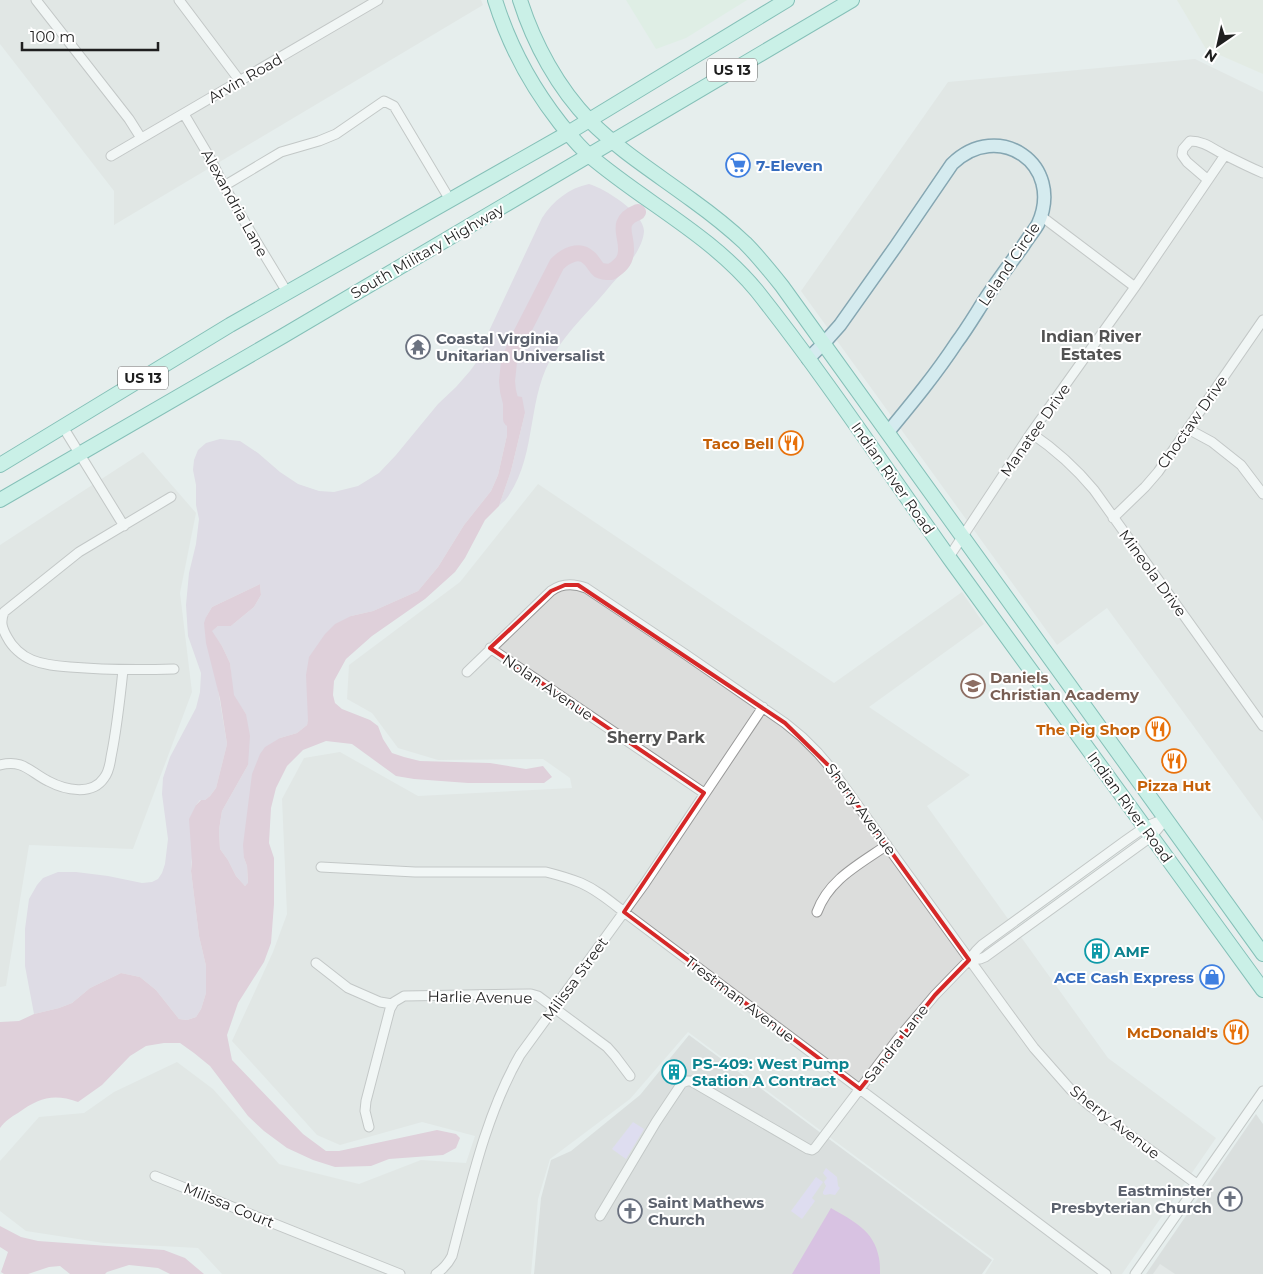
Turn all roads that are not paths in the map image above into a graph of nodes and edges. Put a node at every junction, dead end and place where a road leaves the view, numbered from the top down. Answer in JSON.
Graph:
{"nodes":[{"id":1,"x":36,"y":0,"type":"edge"},
{"id":2,"x":179,"y":0,"type":"edge"},
{"id":3,"x":378,"y":0,"type":"edge"},
{"id":4,"x":495,"y":0,"type":"edge"},
{"id":5,"x":520,"y":0,"type":"edge"},
{"id":6,"x":787,"y":0,"type":"edge"},
{"id":7,"x":852,"y":0,"type":"edge"},
{"id":8,"x":240,"y":81,"type":"junction"},
{"id":9,"x":184,"y":114,"type":"junction"},
{"id":10,"x":590,"y":120,"type":"junction"},
{"id":11,"x":568,"y":133,"type":"junction"},
{"id":12,"x":141,"y":138,"type":"junction"},
{"id":13,"x":612,"y":142,"type":"junction"},
{"id":14,"x":1225,"y":155,"type":"junction"},
{"id":15,"x":111,"y":156,"type":"dead end"},
{"id":16,"x":590,"y":156,"type":"junction"},
{"id":17,"x":1263,"y":173,"type":"edge"},
{"id":18,"x":1208,"y":180,"type":"junction"},
{"id":19,"x":224,"y":186,"type":"junction"},
{"id":20,"x":450,"y":200,"type":"junction"},
{"id":21,"x":1041,"y":216,"type":"junction"},
{"id":22,"x":1135,"y":287,"type":"junction"},
{"id":23,"x":287,"y":292,"type":"junction"},
{"id":24,"x":1263,"y":320,"type":"edge"},
{"id":25,"x":824,"y":343,"type":"junction"},
{"id":26,"x":808,"y":359,"type":"junction"},
{"id":27,"x":63,"y":427,"type":"junction"},
{"id":28,"x":1188,"y":429,"type":"junction"},
{"id":29,"x":888,"y":432,"type":"junction"},
{"id":30,"x":1031,"y":433,"type":"junction"},
{"id":31,"x":79,"y":455,"type":"junction"},
{"id":32,"x":0,"y":466,"type":"edge"},
{"id":33,"x":1263,"y":494,"type":"edge"},
{"id":34,"x":171,"y":497,"type":"dead end"},
{"id":35,"x":0,"y":500,"type":"edge"},
{"id":36,"x":1113,"y":518,"type":"junction"},
{"id":37,"x":124,"y":526,"type":"junction"},
{"id":38,"x":962,"y":536,"type":"junction"},
{"id":39,"x":949,"y":557,"type":"junction"},
{"id":40,"x":490,"y":648,"type":"junction"},
{"id":41,"x":174,"y":669,"type":"dead end"},
{"id":42,"x":123,"y":670,"type":"junction"},
{"id":43,"x":467,"y":672,"type":"dead end"},
{"id":44,"x":763,"y":707,"type":"junction"},
{"id":45,"x":1263,"y":726,"type":"edge"},
{"id":46,"x":0,"y":765,"type":"edge"},
{"id":47,"x":704,"y":793,"type":"junction"},
{"id":48,"x":1166,"y":818,"type":"junction"},
{"id":49,"x":1148,"y":832,"type":"junction"},
{"id":50,"x":887,"y":845,"type":"junction"},
{"id":51,"x":321,"y":868,"type":"dead end"},
{"id":52,"x":624,"y":912,"type":"junction"},
{"id":53,"x":817,"y":912,"type":"dead end"},
{"id":54,"x":1263,"y":954,"type":"edge"},
{"id":55,"x":969,"y":960,"type":"junction"},
{"id":56,"x":316,"y":964,"type":"dead end"},
{"id":57,"x":1263,"y":990,"type":"edge"},
{"id":58,"x":392,"y":1004,"type":"junction"},
{"id":59,"x":554,"y":1007,"type":"junction"},
{"id":60,"x":630,"y":1076,"type":"dead end"},
{"id":61,"x":860,"y":1089,"type":"junction"},
{"id":62,"x":1263,"y":1090,"type":"edge"},
{"id":63,"x":369,"y":1127,"type":"dead end"},
{"id":64,"x":155,"y":1176,"type":"dead end"},
{"id":65,"x":1198,"y":1185,"type":"junction"},
{"id":66,"x":600,"y":1216,"type":"dead end"},
{"id":67,"x":400,"y":1274,"type":"edge"},
{"id":68,"x":436,"y":1274,"type":"edge"},
{"id":69,"x":1106,"y":1274,"type":"edge"},
{"id":70,"x":1135,"y":1274,"type":"edge"}],
"edges":[{"from":1,"to":12,"type":"street"},
{"from":2,"to":8,"type":"street"},
{"from":3,"to":8,"type":"street","name":"Arvin Road"},
{"from":4,"to":11,"type":"main road","name":"Indian River Road"},
{"from":5,"to":10,"type":"main road","name":"Indian River Road"},
{"from":6,"to":10,"type":"main road","number":"US 13"},
{"from":7,"to":13,"type":"main road","name":"South Military Highway","number":"US 13"},
{"from":8,"to":9,"type":"street","name":"Arvin Road"},
{"from":9,"to":12,"type":"street","name":"Arvin Road"},
{"from":9,"to":19,"type":"street","name":"Alexandria Lane"},
{"from":10,"to":11,"type":"main road","number":"US 13"},
{"from":10,"to":13,"type":"main road","name":"Indian River Road"},
{"from":11,"to":16,"type":"main road","name":"Indian River Road"},
{"from":11,"to":20,"type":"main road","number":"US 13"},
{"from":12,"to":15,"type":"street","name":"Arvin Road"},
{"from":13,"to":16,"type":"main road","name":"South Military Highway","number":"US 13"},
{"from":13,"to":25,"type":"main road","name":"Indian River Road"},
{"from":14,"to":17,"type":"street"},
{"from":14,"to":18,"type":"street","name":"Manatee Drive"},
{"from":14,"to":18,"type":"street"},
{"from":16,"to":26,"type":"main road","name":"Indian River Road"},
{"from":16,"to":31,"type":"main road","name":"South Military Highway","number":"US 13"},
{"from":18,"to":22,"type":"street","name":"Manatee Drive"},
{"from":19,"to":20,"type":"street"},
{"from":19,"to":23,"type":"street","name":"Alexandria Lane"},
{"from":20,"to":23,"type":"main road","number":"US 13"},
{"from":21,"to":22,"type":"street"},
{"from":21,"to":25,"type":"street","name":"Leland Circle"},
{"from":21,"to":29,"type":"street","name":"Leland Circle"},
{"from":22,"to":30,"type":"street","name":"Manatee Drive"},
{"from":23,"to":27,"type":"main road","number":"US 13"},
{"from":24,"to":28,"type":"street","name":"Choctaw Drive"},
{"from":25,"to":26,"type":"street","name":"Leland Circle"},
{"from":25,"to":29,"type":"main road","name":"Indian River Road"},
{"from":26,"to":39,"type":"main road","name":"Indian River Road"},
{"from":27,"to":31,"type":"street"},
{"from":27,"to":32,"type":"main road","number":"US 13"},
{"from":28,"to":33,"type":"street"},
{"from":28,"to":36,"type":"street","name":"Choctaw Drive"},
{"from":29,"to":38,"type":"main road","name":"Indian River Road"},
{"from":30,"to":36,"type":"street","name":"Mineola Drive"},
{"from":30,"to":38,"type":"street","name":"Manatee Drive"},
{"from":31,"to":35,"type":"main road","name":"South Military Highway","number":"US 13"},
{"from":31,"to":37,"type":"street"},
{"from":34,"to":37,"type":"street"},
{"from":36,"to":45,"type":"street","name":"Mineola Drive"},
{"from":37,"to":42,"type":"street"},
{"from":38,"to":39,"type":"street","name":"Manatee Drive"},
{"from":38,"to":48,"type":"main road","name":"Indian River Road"},
{"from":39,"to":49,"type":"main road","name":"Indian River Road"},
{"from":40,"to":43,"type":"street","name":"Sherry Avenue"},
{"from":40,"to":44,"type":"street","name":"Sherry Avenue"},
{"from":40,"to":47,"type":"street","name":"Nolan Avenue"},
{"from":41,"to":42,"type":"street"},
{"from":42,"to":46,"type":"street"},
{"from":44,"to":47,"type":"street","name":"Milissa Street"},
{"from":44,"to":50,"type":"street","name":"Sherry Avenue"},
{"from":47,"to":52,"type":"street","name":"Milissa Street"},
{"from":48,"to":49,"type":"street","name":"Sandra Lane"},
{"from":48,"to":54,"type":"main road","name":"Indian River Road"},
{"from":49,"to":55,"type":"street","name":"Sandra Lane"},
{"from":49,"to":57,"type":"main road","name":"Indian River Road"},
{"from":50,"to":53,"type":"street"},
{"from":50,"to":55,"type":"street","name":"Sherry Avenue"},
{"from":51,"to":52,"type":"street","name":"Trestman Avenue"},
{"from":52,"to":59,"type":"street","name":"Milissa Street"},
{"from":52,"to":61,"type":"street","name":"Trestman Avenue"},
{"from":55,"to":61,"type":"street","name":"Sandra Lane"},
{"from":55,"to":65,"type":"street","name":"Sherry Avenue"},
{"from":56,"to":58,"type":"street"},
{"from":58,"to":59,"type":"street","name":"Harlie Avenue"},
{"from":58,"to":63,"type":"street"},
{"from":59,"to":60,"type":"street","name":"Harlie Avenue"},
{"from":59,"to":68,"type":"street","name":"Milissa Street"},
{"from":61,"to":66,"type":"street","name":"Sandra Lane"},
{"from":61,"to":69,"type":"street","name":"Trestman Avenue"},
{"from":62,"to":65,"type":"street"},
{"from":64,"to":67,"type":"street","name":"Milissa Court"},
{"from":65,"to":70,"type":"street"}]}
